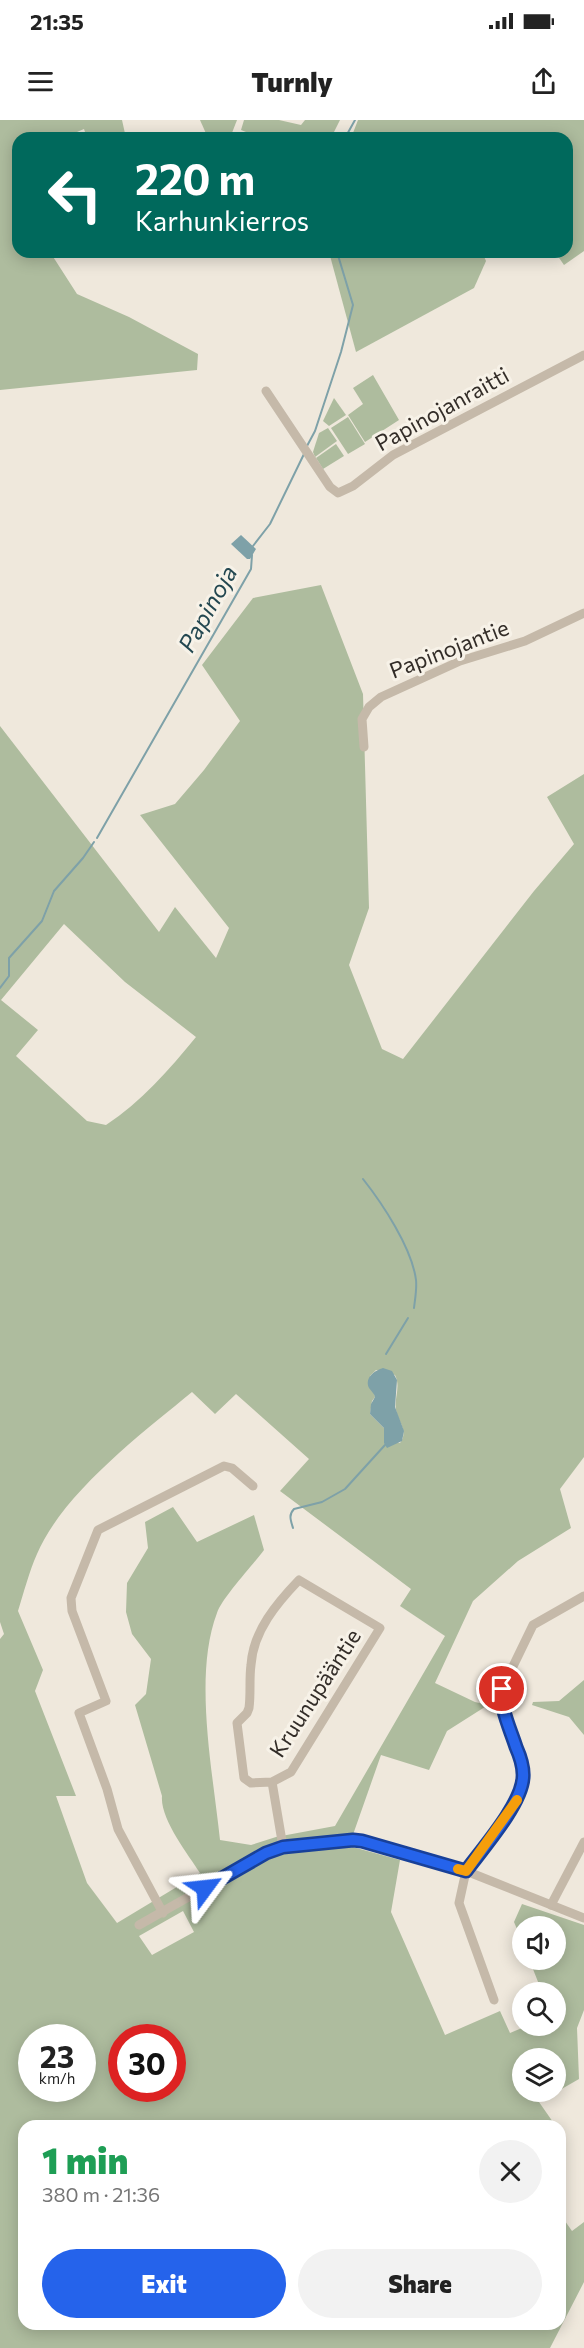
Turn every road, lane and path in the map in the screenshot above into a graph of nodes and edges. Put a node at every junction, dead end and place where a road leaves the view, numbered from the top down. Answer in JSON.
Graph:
{"nodes":[{"id":1,"x":584,"y":355,"type":"edge"},
{"id":2,"x":266,"y":390,"type":"dead end"},
{"id":3,"x":584,"y":613,"type":"edge"},
{"id":4,"x":364,"y":747,"type":"dead end"},
{"id":5,"x":253,"y":1486,"type":"dead end"},
{"id":6,"x":584,"y":1596,"type":"edge"},
{"id":7,"x":272,"y":1782,"type":"junction"},
{"id":8,"x":584,"y":1842,"type":"edge"},
{"id":9,"x":283,"y":1847,"type":"junction"},
{"id":10,"x":466,"y":1871,"type":"junction"},
{"id":11,"x":551,"y":1905,"type":"junction"},
{"id":12,"x":163,"y":1913,"type":"junction"},
{"id":13,"x":584,"y":1918,"type":"edge"},
{"id":14,"x":139,"y":1925,"type":"dead end"},
{"id":15,"x":494,"y":2000,"type":"dead end"}],
"edges":[{"from":1,"to":2,"type":"street","name":"Papinojanraitti"},
{"from":3,"to":4,"type":"street","name":"Papinojantie"},
{"from":5,"to":12,"type":"street"},
{"from":6,"to":10,"type":"street"},
{"from":7,"to":7,"type":"street","name":"Kruunupääntie"},
{"from":7,"to":9,"type":"street","name":"Kruunupääntie"},
{"from":8,"to":11,"type":"street"},
{"from":9,"to":10,"type":"street"},
{"from":9,"to":12,"type":"street"},
{"from":10,"to":11,"type":"street"},
{"from":10,"to":15,"type":"street"},
{"from":11,"to":13,"type":"street"},
{"from":12,"to":14,"type":"street"}]}
